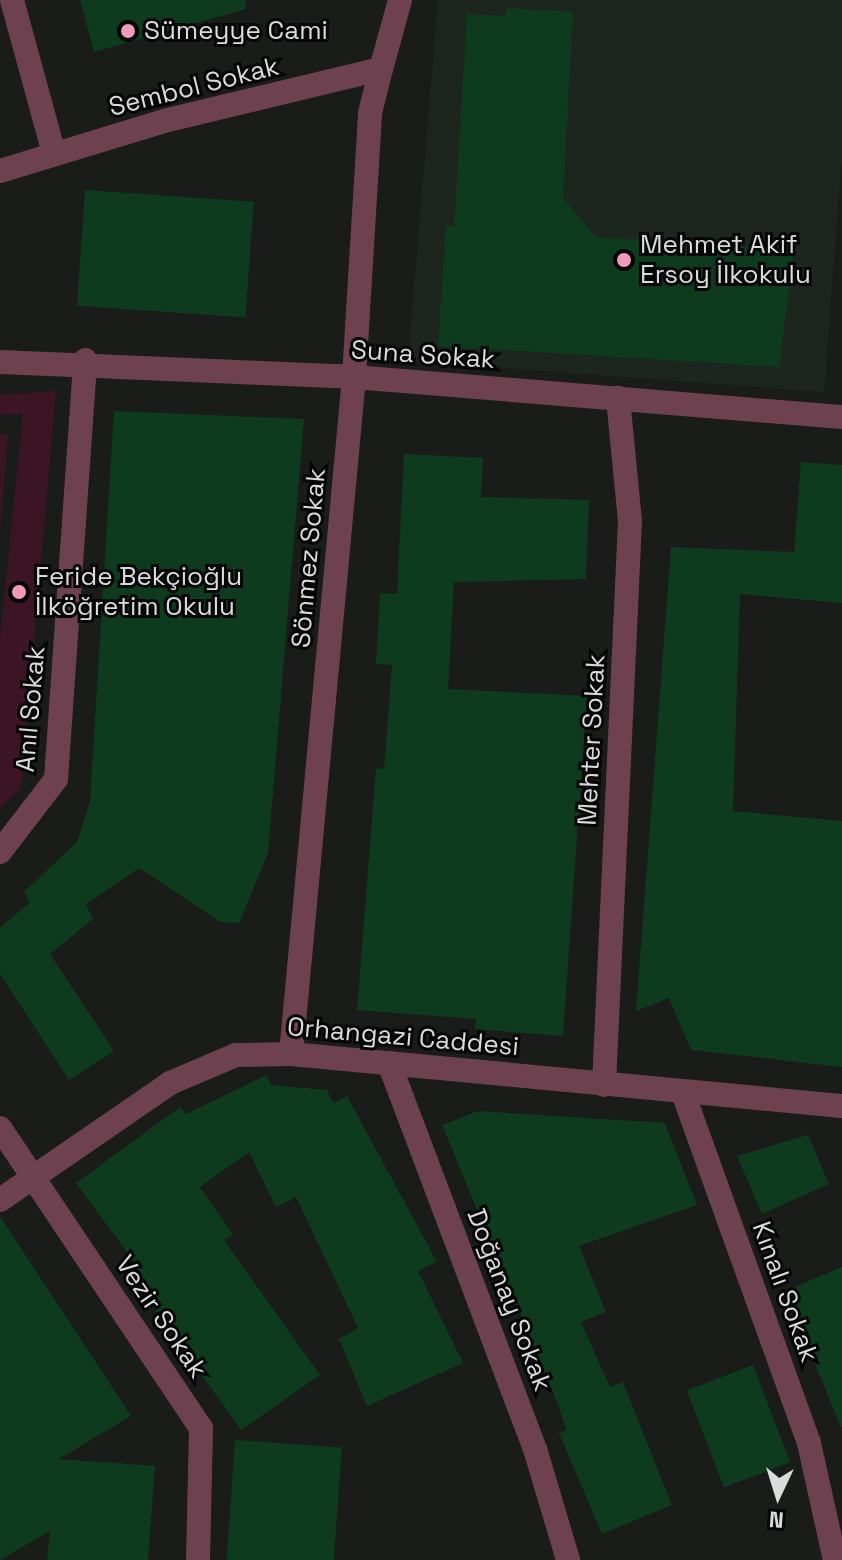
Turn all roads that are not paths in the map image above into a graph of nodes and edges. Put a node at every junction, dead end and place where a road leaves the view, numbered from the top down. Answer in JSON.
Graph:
{"nodes":[{"id":1,"x":12,"y":0,"type":"edge"},
{"id":2,"x":400,"y":0,"type":"edge"},
{"id":3,"x":381,"y":69,"type":"junction"},
{"id":4,"x":54,"y":154,"type":"junction"},
{"id":5,"x":0,"y":171,"type":"edge"},
{"id":6,"x":85,"y":360,"type":"junction"},
{"id":7,"x":0,"y":362,"type":"edge"},
{"id":8,"x":354,"y":377,"type":"junction"},
{"id":9,"x":618,"y":398,"type":"junction"},
{"id":10,"x":842,"y":417,"type":"edge"},
{"id":11,"x":0,"y":852,"type":"edge"},
{"id":12,"x":291,"y":1054,"type":"junction"},
{"id":13,"x":389,"y":1063,"type":"junction"},
{"id":14,"x":604,"y":1085,"type":"junction"},
{"id":15,"x":683,"y":1093,"type":"junction"},
{"id":16,"x":842,"y":1106,"type":"edge"},
{"id":17,"x":0,"y":1128,"type":"edge"},
{"id":18,"x":33,"y":1178,"type":"junction"},
{"id":19,"x":0,"y":1200,"type":"edge"},
{"id":20,"x":198,"y":1560,"type":"edge"},
{"id":21,"x":568,"y":1560,"type":"edge"},
{"id":22,"x":835,"y":1560,"type":"edge"}],
"edges":[{"from":1,"to":4,"type":"street"},
{"from":2,"to":3,"type":"street"},
{"from":3,"to":4,"type":"street","name":"Sembol Sokak"},
{"from":3,"to":8,"type":"street","name":"Sönmez Sokak"},
{"from":4,"to":5,"type":"street","name":"Sembol Sokak"},
{"from":6,"to":7,"type":"street","name":"Suna Sokak"},
{"from":6,"to":8,"type":"street","name":"Suna Sokak"},
{"from":6,"to":11,"type":"street","name":"Anıl Sokak"},
{"from":8,"to":9,"type":"street","name":"Suna Sokak"},
{"from":8,"to":12,"type":"street","name":"Sönmez Sokak"},
{"from":9,"to":10,"type":"street","name":"Suna Sokak"},
{"from":9,"to":14,"type":"street","name":"Mehter Sokak"},
{"from":12,"to":13,"type":"street","name":"Orhangazi Caddesi"},
{"from":12,"to":18,"type":"street","name":"Orhangazi Caddesi"},
{"from":13,"to":14,"type":"street","name":"Orhangazi Caddesi"},
{"from":13,"to":21,"type":"street","name":"Doğanay Sokak"},
{"from":14,"to":15,"type":"street","name":"Orhangazi Caddesi"},
{"from":15,"to":16,"type":"street","name":"Orhangazi Caddesi"},
{"from":15,"to":22,"type":"street","name":"Kınalı Sokak"},
{"from":17,"to":18,"type":"street","name":"Vezir Sokak"},
{"from":18,"to":19,"type":"street","name":"Orhangazi Caddesi"},
{"from":18,"to":20,"type":"street","name":"Vezir Sokak"}]}
